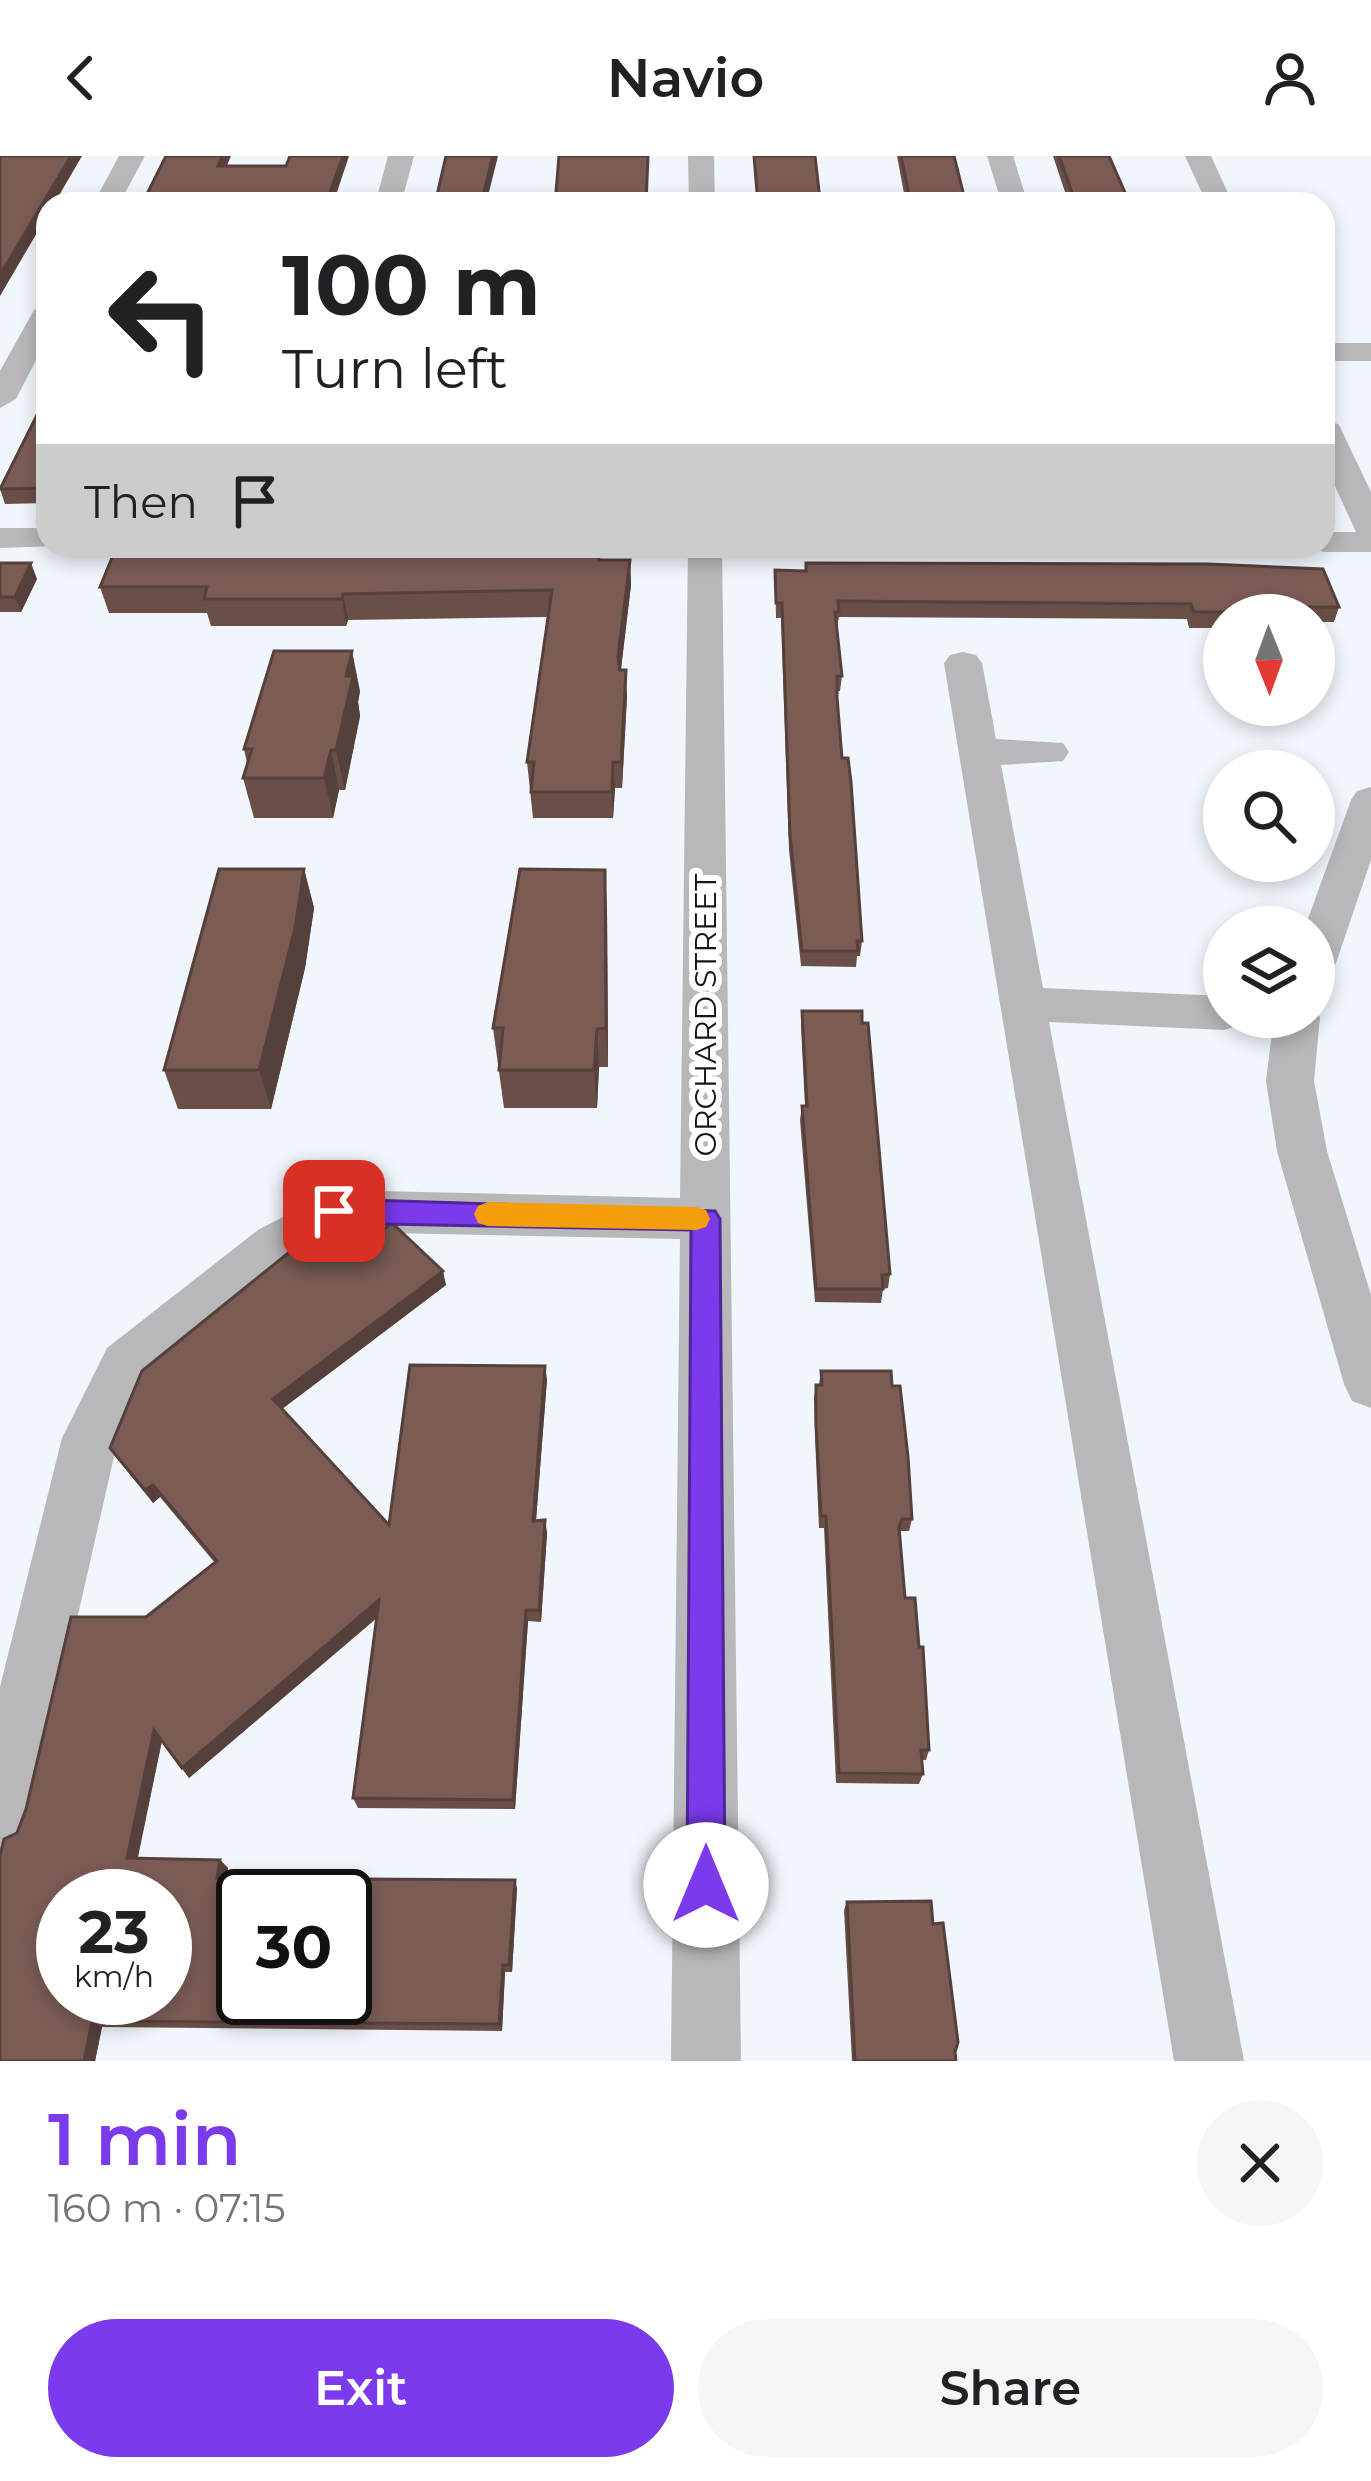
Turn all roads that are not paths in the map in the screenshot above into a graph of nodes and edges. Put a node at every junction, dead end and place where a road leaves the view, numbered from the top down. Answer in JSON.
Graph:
{"nodes":[{"id":1,"x":131,"y":156,"type":"edge"},
{"id":2,"x":401,"y":156,"type":"edge"},
{"id":3,"x":701,"y":156,"type":"edge"},
{"id":4,"x":1000,"y":156,"type":"edge"},
{"id":5,"x":1198,"y":156,"type":"edge"},
{"id":6,"x":112,"y":192,"type":"edge"},
{"id":7,"x":391,"y":192,"type":"edge"},
{"id":8,"x":702,"y":192,"type":"edge"},
{"id":9,"x":1011,"y":192,"type":"edge"},
{"id":10,"x":1214,"y":192,"type":"edge"},
{"id":11,"x":36,"y":332,"type":"edge"},
{"id":12,"x":1335,"y":352,"type":"edge"},
{"id":13,"x":1371,"y":352,"type":"edge"},
{"id":14,"x":0,"y":399,"type":"edge"},
{"id":15,"x":1335,"y":451,"type":"edge"},
{"id":16,"x":1371,"y":528,"type":"edge"},
{"id":17,"x":0,"y":538,"type":"edge"},
{"id":18,"x":36,"y":538,"type":"edge"},
{"id":19,"x":1335,"y":542,"type":"edge"},
{"id":20,"x":1371,"y":542,"type":"edge"},
{"id":21,"x":705,"y":558,"type":"edge"},
{"id":22,"x":963,"y":663,"type":"dead end"},
{"id":23,"x":978,"y":752,"type":"junction"},
{"id":24,"x":1049,"y":752,"type":"dead end"},
{"id":25,"x":1371,"y":800,"type":"edge"},
{"id":26,"x":1334,"y":906,"type":"edge"},
{"id":27,"x":1023,"y":1004,"type":"junction"},
{"id":28,"x":1203,"y":1012,"type":"edge"},
{"id":29,"x":1295,"y":1038,"type":"edge"},
{"id":30,"x":705,"y":1219,"type":"junction"},
{"id":31,"x":1371,"y":1384,"type":"edge"},
{"id":32,"x":0,"y":1817,"type":"edge"},
{"id":33,"x":706,"y":2061,"type":"edge"},
{"id":34,"x":1209,"y":2061,"type":"edge"}],
"edges":[{"from":1,"to":6,"type":"street"},
{"from":2,"to":7,"type":"street"},
{"from":3,"to":8,"type":"street"},
{"from":4,"to":9,"type":"street"},
{"from":5,"to":10,"type":"street"},
{"from":11,"to":14,"type":"street"},
{"from":12,"to":13,"type":"street"},
{"from":15,"to":16,"type":"street"},
{"from":17,"to":18,"type":"street"},
{"from":19,"to":20,"type":"street"},
{"from":21,"to":30,"type":"street","name":"ORCHARD STREET"},
{"from":22,"to":23,"type":"street"},
{"from":23,"to":24,"type":"street"},
{"from":23,"to":27,"type":"street"},
{"from":25,"to":26,"type":"street"},
{"from":27,"to":28,"type":"street"},
{"from":27,"to":34,"type":"street"},
{"from":29,"to":31,"type":"street"},
{"from":30,"to":32,"type":"street"},
{"from":30,"to":33,"type":"street","name":"ORCHARD STREET"}]}
